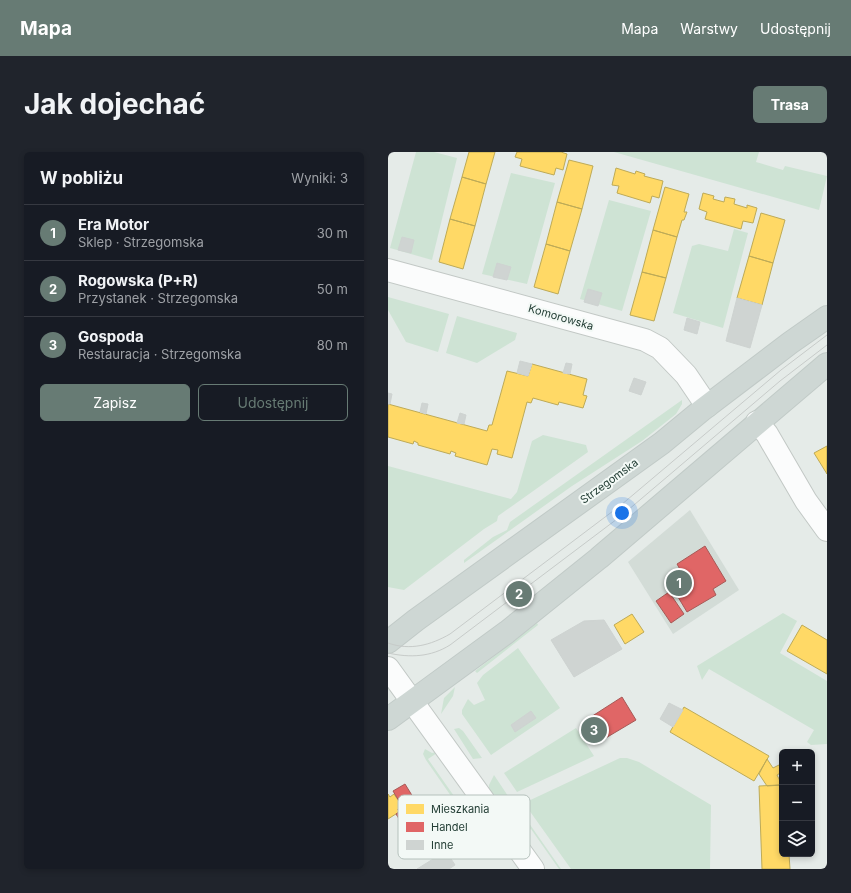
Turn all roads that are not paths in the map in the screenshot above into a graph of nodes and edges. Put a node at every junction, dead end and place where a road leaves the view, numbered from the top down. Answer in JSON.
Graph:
{"nodes":[{"id":1,"x":388,"y":270,"type":"edge"},
{"id":2,"x":827,"y":317,"type":"edge"},
{"id":3,"x":827,"y":364,"type":"edge"},
{"id":4,"x":707,"y":406,"type":"junction"},
{"id":5,"x":757,"y":422,"type":"junction"},
{"id":6,"x":827,"y":530,"type":"edge"},
{"id":7,"x":388,"y":642,"type":"edge"},
{"id":8,"x":388,"y":668,"type":"edge"},
{"id":9,"x":413,"y":701,"type":"junction"},
{"id":10,"x":388,"y":719,"type":"edge"},
{"id":11,"x":481,"y":795,"type":"edge"},
{"id":12,"x":526,"y":859,"type":"edge"},
{"id":13,"x":533,"y":869,"type":"edge"}],
"edges":[{"from":1,"to":4,"type":"street","name":"Komorowska"},
{"from":2,"to":4,"type":"main road","name":"Strzegomska"},
{"from":3,"to":5,"type":"main road"},
{"from":4,"to":7,"type":"main road","name":"Strzegomska"},
{"from":5,"to":6,"type":"street"},
{"from":5,"to":9,"type":"main road"},
{"from":8,"to":9,"type":"street"},
{"from":9,"to":10,"type":"main road"},
{"from":9,"to":11,"type":"street"},
{"from":12,"to":13,"type":"street"}]}
